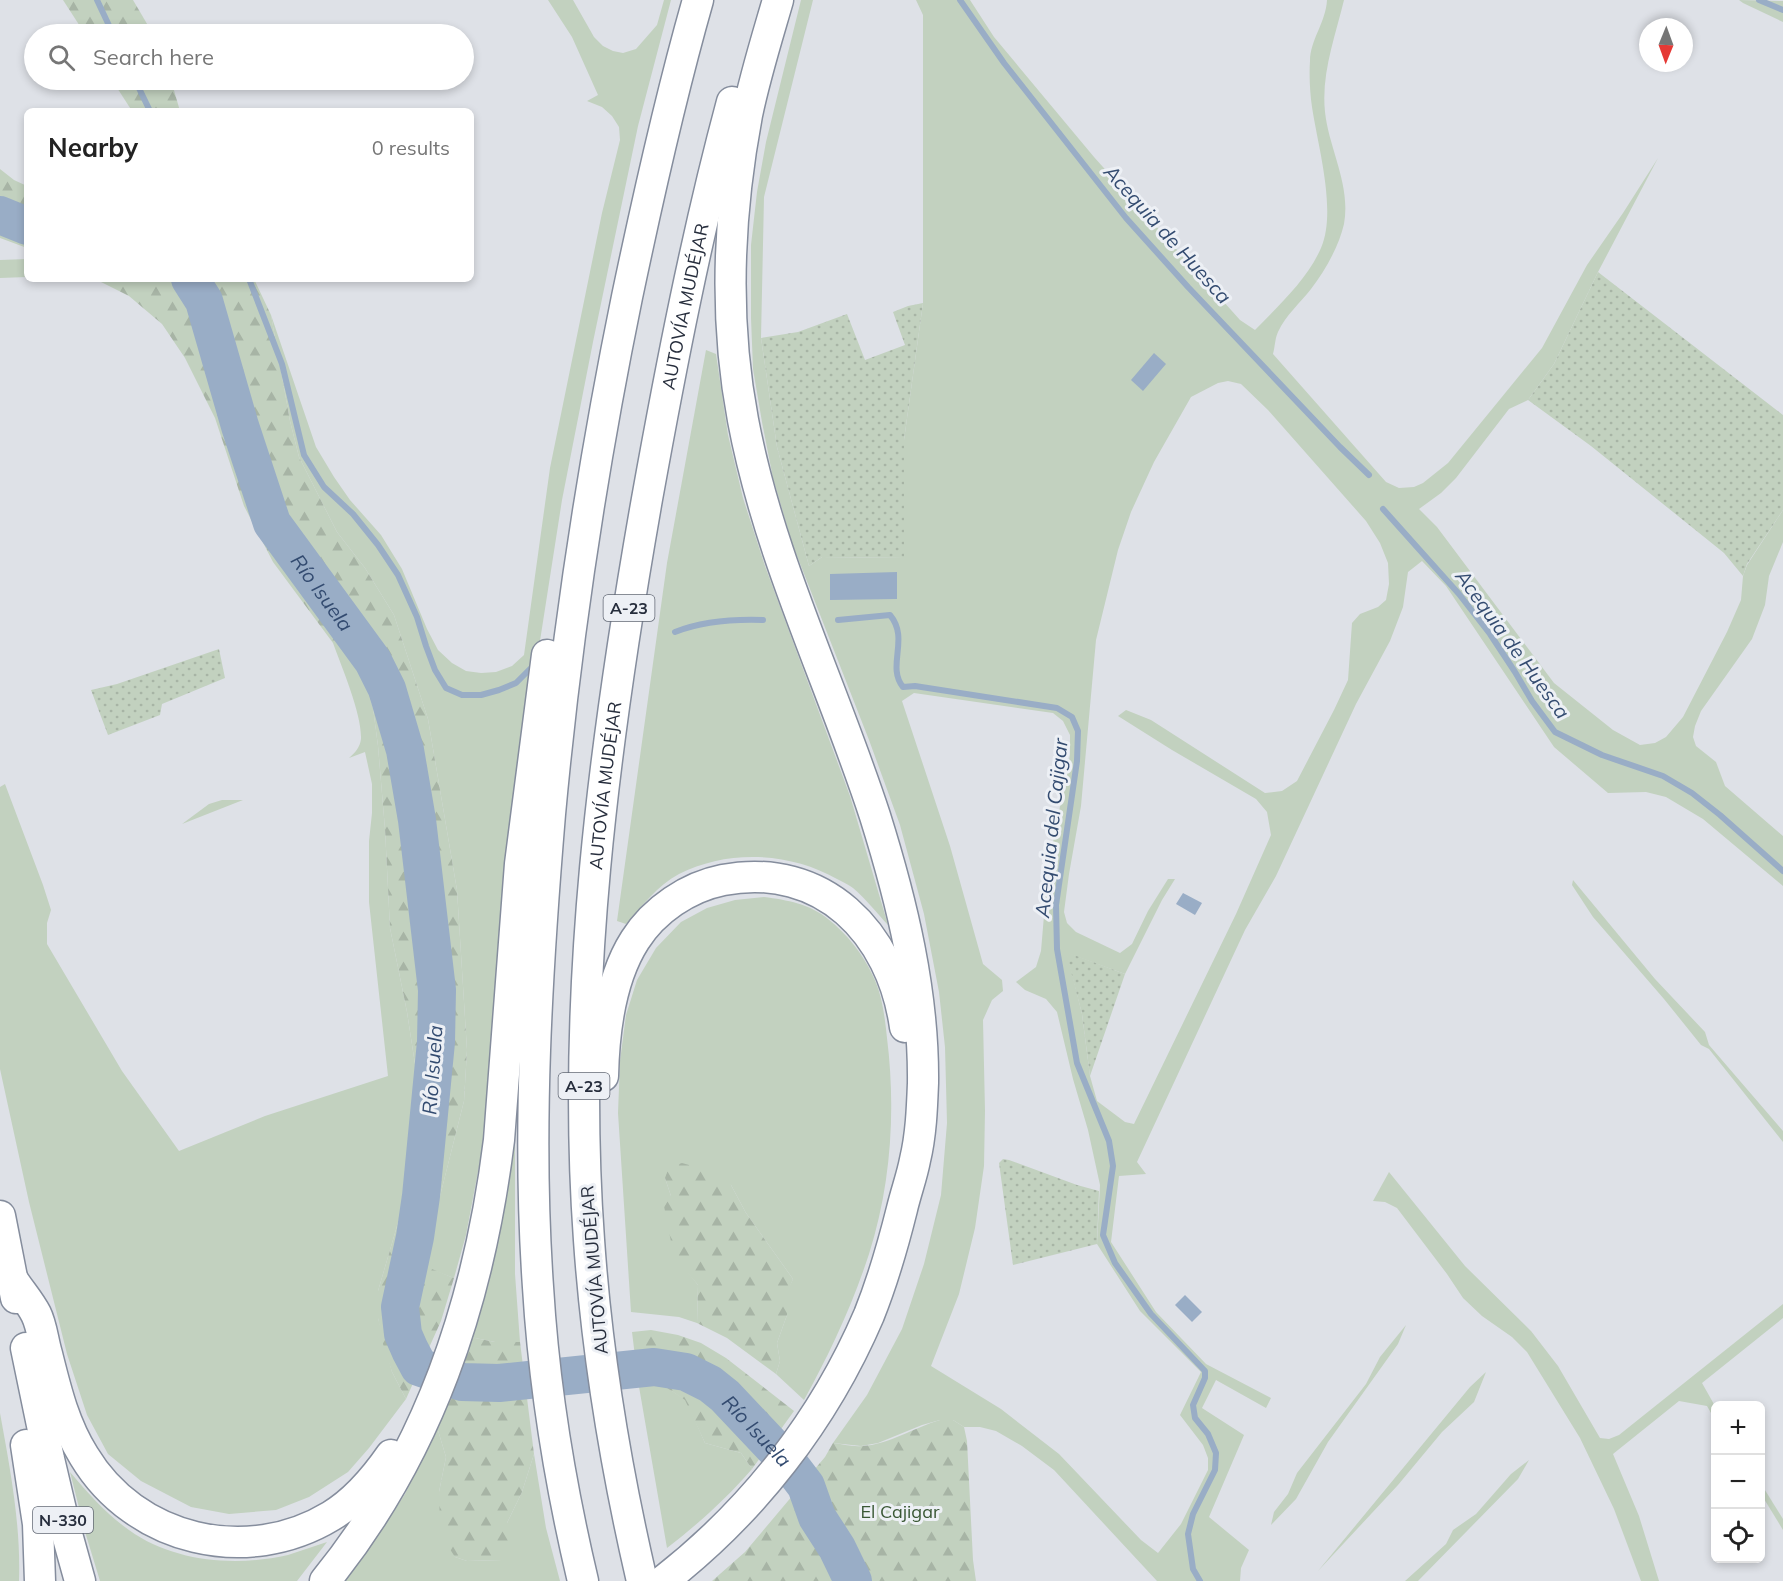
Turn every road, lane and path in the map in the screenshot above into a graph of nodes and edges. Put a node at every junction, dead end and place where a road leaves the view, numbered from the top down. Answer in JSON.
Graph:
{"nodes":[{"id":1,"x":698,"y":0,"type":"edge"},
{"id":2,"x":759,"y":0,"type":"edge"},
{"id":3,"x":778,"y":0,"type":"edge"},
{"id":4,"x":591,"y":495,"type":"junction"},
{"id":5,"x":904,"y":1198,"type":"junction"},
{"id":6,"x":0,"y":1216,"type":"edge"},
{"id":7,"x":589,"y":1239,"type":"junction"},
{"id":8,"x":13,"y":1280,"type":"junction"},
{"id":9,"x":31,"y":1375,"type":"junction"},
{"id":10,"x":415,"y":1441,"type":"junction"},
{"id":11,"x":40,"y":1581,"type":"edge"},
{"id":12,"x":80,"y":1581,"type":"edge"},
{"id":13,"x":325,"y":1581,"type":"edge"},
{"id":14,"x":583,"y":1581,"type":"edge"},
{"id":15,"x":642,"y":1581,"type":"edge"},
{"id":16,"x":663,"y":1581,"type":"edge"}],
"edges":[{"from":1,"to":4,"type":"highway","number":"A-23"},
{"from":2,"to":7,"type":"highway","name":"AUTOVÍA MUDÉJAR","number":"A-23"},
{"from":3,"to":5,"type":"highway"},
{"from":4,"to":10,"type":"highway"},
{"from":4,"to":14,"type":"highway","number":"A-23"},
{"from":5,"to":7,"type":"highway"},
{"from":5,"to":16,"type":"highway"},
{"from":6,"to":8,"type":"highway"},
{"from":7,"to":15,"type":"highway","name":"AUTOVÍA MUDÉJAR","number":"A-23"},
{"from":8,"to":9,"type":"highway","number":"N-330"},
{"from":8,"to":10,"type":"highway"},
{"from":9,"to":11,"type":"highway"},
{"from":9,"to":12,"type":"highway","number":"N-330"},
{"from":10,"to":13,"type":"highway"}]}
